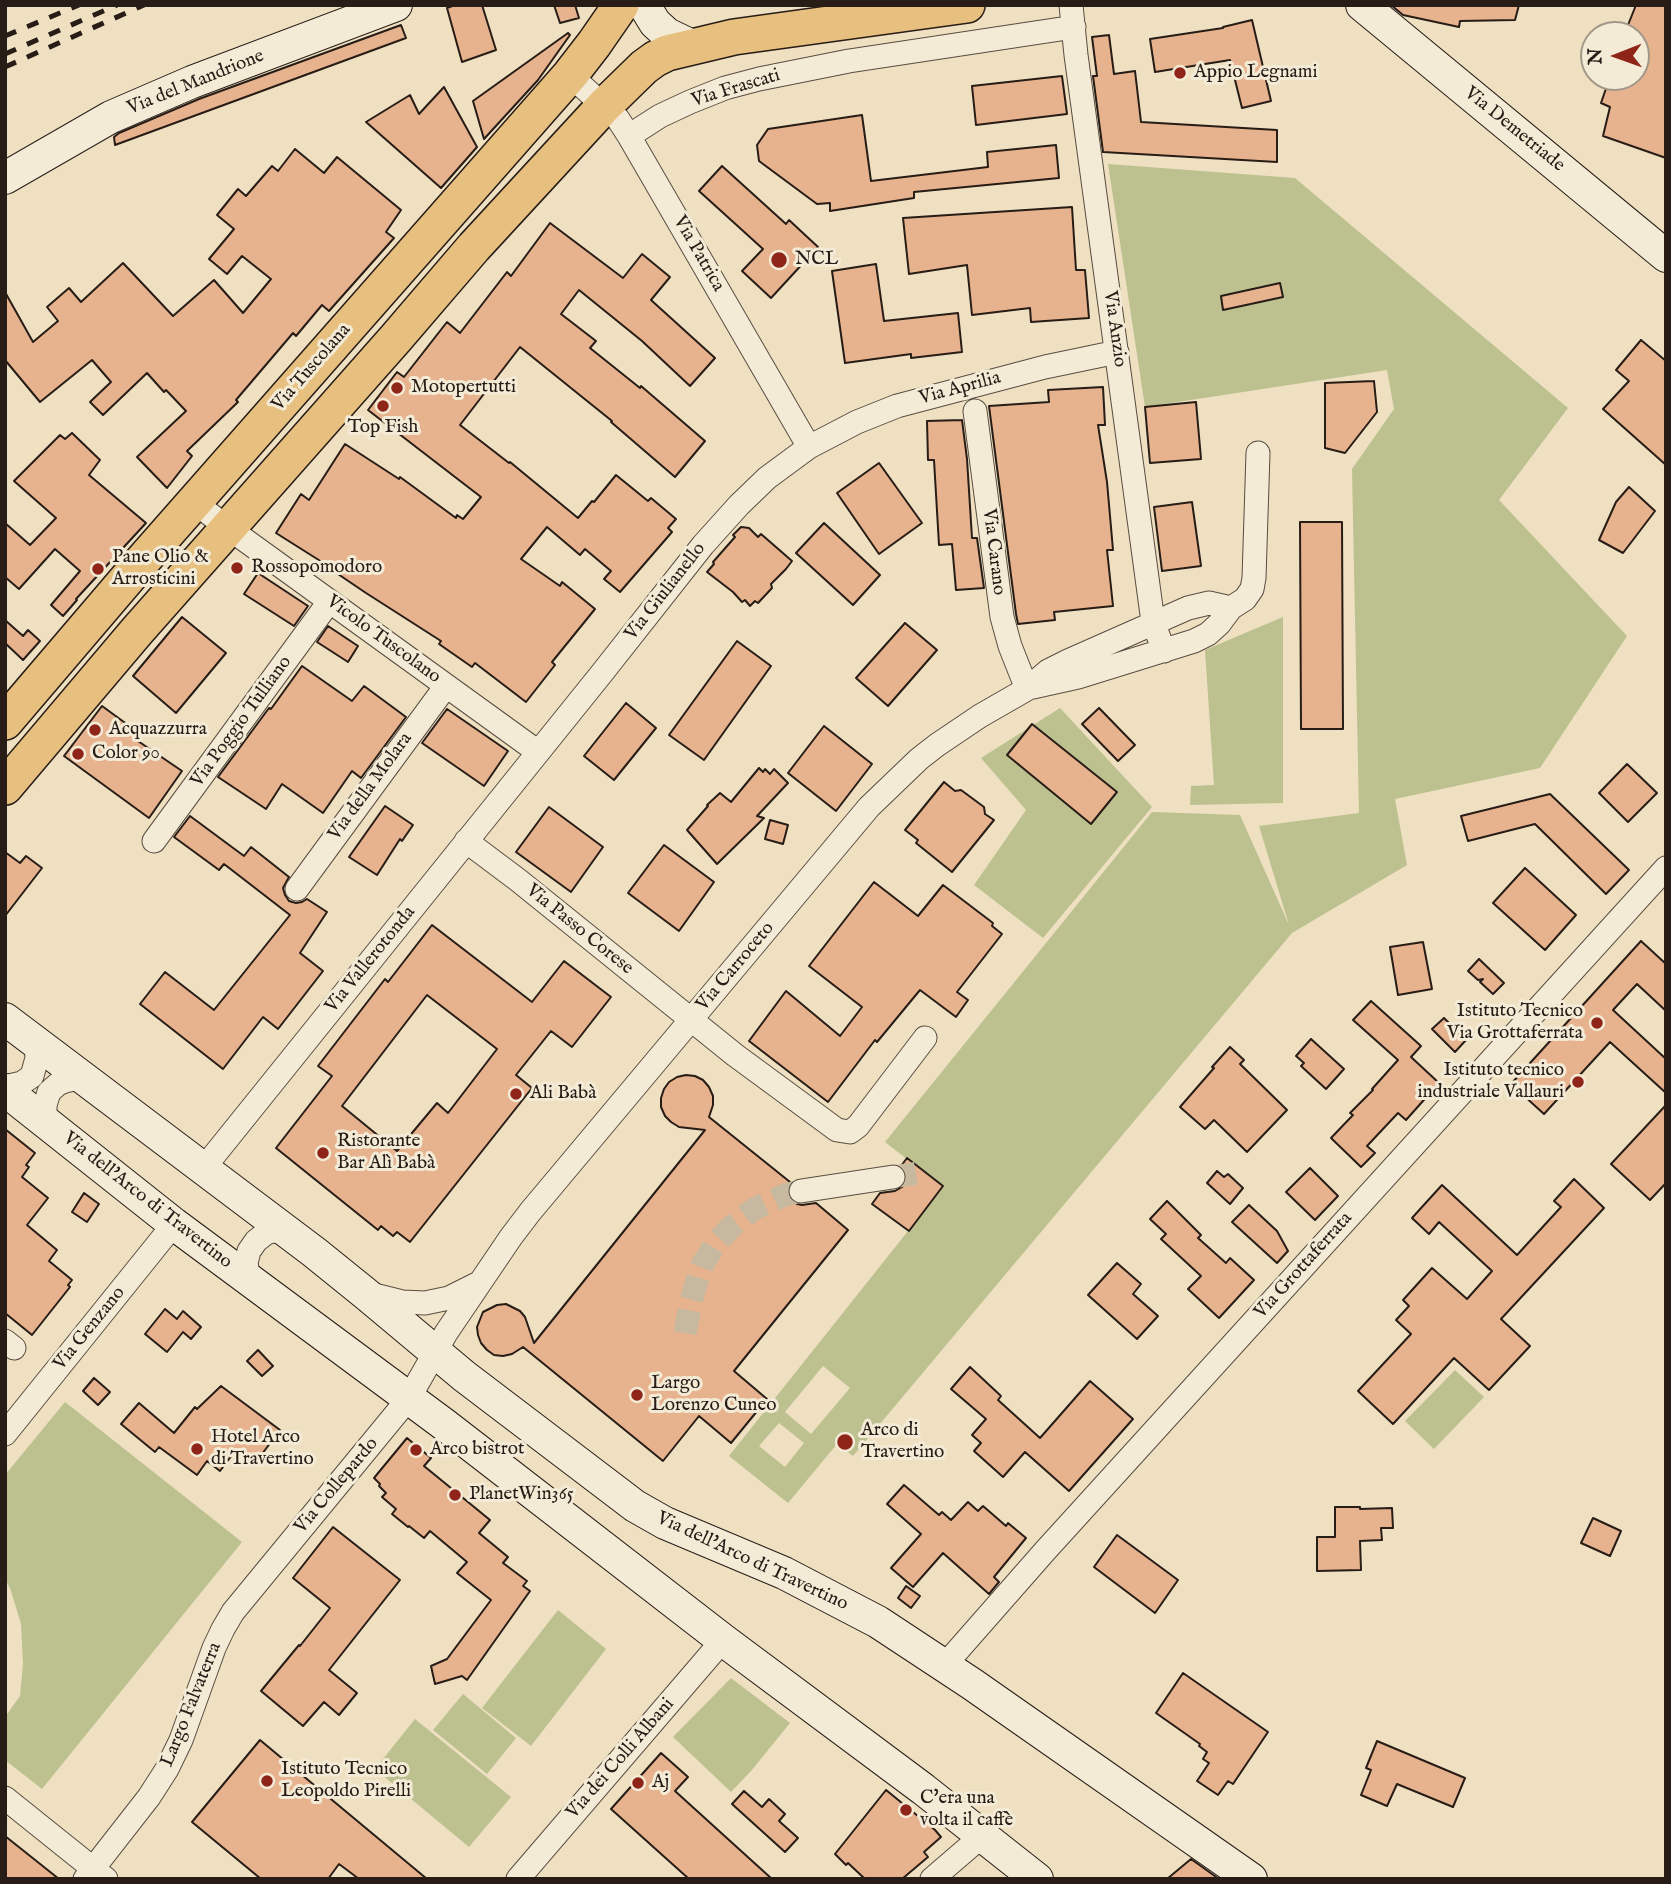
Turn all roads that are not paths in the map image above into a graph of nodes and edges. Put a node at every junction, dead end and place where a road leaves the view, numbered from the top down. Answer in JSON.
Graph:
{"nodes":[{"id":1,"x":396,"y":5,"type":"edge"},
{"id":2,"x":621,"y":5,"type":"edge"},
{"id":3,"x":644,"y":5,"type":"edge"},
{"id":4,"x":967,"y":5,"type":"edge"},
{"id":5,"x":1362,"y":5,"type":"edge"},
{"id":6,"x":1073,"y":16,"type":"edge"},
{"id":7,"x":845,"y":22,"type":"junction"},
{"id":8,"x":692,"y":46,"type":"junction"},
{"id":9,"x":849,"y":61,"type":"junction"},
{"id":10,"x":570,"y":75,"type":"junction"},
{"id":11,"x":604,"y":106,"type":"junction"},
{"id":12,"x":629,"y":136,"type":"junction"},
{"id":13,"x":5,"y":178,"type":"edge"},
{"id":14,"x":428,"y":238,"type":"junction"},
{"id":15,"x":1666,"y":256,"type":"edge"},
{"id":16,"x":458,"y":266,"type":"junction"},
{"id":17,"x":1118,"y":352,"type":"junction"},
{"id":18,"x":975,"y":411,"type":"dead end"},
{"id":19,"x":810,"y":447,"type":"junction"},
{"id":20,"x":1258,"y":453,"type":"dead end"},
{"id":21,"x":196,"y":499,"type":"junction"},
{"id":22,"x":229,"y":528,"type":"junction"},
{"id":23,"x":330,"y":602,"type":"junction"},
{"id":24,"x":1231,"y":608,"type":"junction"},
{"id":25,"x":1153,"y":622,"type":"junction"},
{"id":26,"x":1164,"y":651,"type":"junction"},
{"id":27,"x":446,"y":686,"type":"junction"},
{"id":28,"x":1027,"y":689,"type":"junction"},
{"id":29,"x":5,"y":722,"type":"edge"},
{"id":30,"x":538,"y":751,"type":"junction"},
{"id":31,"x":5,"y":787,"type":"edge"},
{"id":32,"x":155,"y":841,"type":"dead end"},
{"id":33,"x":466,"y":841,"type":"junction"},
{"id":34,"x":1666,"y":869,"type":"edge"},
{"id":35,"x":297,"y":889,"type":"dead end"},
{"id":36,"x":5,"y":1019,"type":"edge"},
{"id":37,"x":692,"y":1020,"type":"junction"},
{"id":38,"x":925,"y":1038,"type":"dead end"},
{"id":39,"x":36,"y":1044,"type":"junction"},
{"id":40,"x":83,"y":1077,"type":"junction"},
{"id":41,"x":5,"y":1088,"type":"edge"},
{"id":42,"x":46,"y":1122,"type":"junction"},
{"id":43,"x":203,"y":1169,"type":"junction"},
{"id":44,"x":893,"y":1177,"type":"tunnel mouth"},
{"id":45,"x":801,"y":1191,"type":"tunnel mouth"},
{"id":46,"x":174,"y":1224,"type":"junction"},
{"id":47,"x":287,"y":1232,"type":"junction"},
{"id":48,"x":249,"y":1280,"type":"junction"},
{"id":49,"x":480,"y":1282,"type":"junction"},
{"id":50,"x":366,"y":1294,"type":"junction"},
{"id":51,"x":434,"y":1351,"type":"junction"},
{"id":52,"x":409,"y":1398,"type":"junction"},
{"id":53,"x":5,"y":1434,"type":"edge"},
{"id":54,"x":264,"y":1574,"type":"joint"},
{"id":55,"x":723,"y":1640,"type":"junction"},
{"id":56,"x":944,"y":1666,"type":"junction"},
{"id":57,"x":5,"y":1798,"type":"edge"},
{"id":58,"x":982,"y":1836,"type":"junction"},
{"id":59,"x":95,"y":1875,"type":"edge"},
{"id":60,"x":518,"y":1879,"type":"edge"},
{"id":61,"x":933,"y":1879,"type":"edge"},
{"id":62,"x":1037,"y":1879,"type":"edge"},
{"id":63,"x":1251,"y":1879,"type":"edge"}],
"edges":[{"from":1,"to":13,"type":"main road","name":"Via del Mandrione"},
{"from":2,"to":10,"type":"main road","name":"Via Tuscolana"},
{"from":3,"to":8,"type":"main road"},
{"from":4,"to":7,"type":"main road"},
{"from":5,"to":15,"type":"main road","name":"Via Demetriade"},
{"from":6,"to":9,"type":"street","name":"Via Frascati"},
{"from":6,"to":17,"type":"street","name":"Via Anzio"},
{"from":7,"to":8,"type":"main road"},
{"from":7,"to":9,"type":"street"},
{"from":8,"to":11,"type":"main road"},
{"from":9,"to":12,"type":"street","name":"Via Frascati"},
{"from":10,"to":11,"type":"street","name":"Via Patrica"},
{"from":10,"to":14,"type":"main road","name":"Via Tuscolana"},
{"from":11,"to":12,"type":"street","name":"Via Patrica"},
{"from":11,"to":16,"type":"main road"},
{"from":12,"to":19,"type":"street","name":"Via Patrica"},
{"from":14,"to":16,"type":"street"},
{"from":14,"to":21,"type":"main road","name":"Via Tuscolana"},
{"from":16,"to":22,"type":"main road"},
{"from":17,"to":19,"type":"street","name":"Via Aprilia"},
{"from":17,"to":25,"type":"street","name":"Via Anzio"},
{"from":18,"to":28,"type":"street","name":"Via Carano"},
{"from":19,"to":30,"type":"street","name":"Via Giulianello"},
{"from":20,"to":24,"type":"street","name":"Via Carroceto"},
{"from":21,"to":22,"type":"street"},
{"from":21,"to":29,"type":"main road","name":"Via Tuscolana"},
{"from":22,"to":23,"type":"street","name":"Vicolo Tuscolano"},
{"from":22,"to":31,"type":"main road"},
{"from":23,"to":27,"type":"street","name":"Vicolo Tuscolano"},
{"from":23,"to":32,"type":"street","name":"Via Poggio Tulliano"},
{"from":24,"to":25,"type":"street","name":"Via Carroceto"},
{"from":24,"to":26,"type":"street","name":"Via Carroceto"},
{"from":25,"to":26,"type":"street","name":"Via Anzio"},
{"from":25,"to":28,"type":"street","name":"Via Carroceto"},
{"from":26,"to":28,"type":"street","name":"Via Carroceto"},
{"from":27,"to":30,"type":"street","name":"Vicolo Tuscolano"},
{"from":27,"to":35,"type":"street","name":"Via della Molara"},
{"from":28,"to":37,"type":"street","name":"Via Carroceto"},
{"from":30,"to":33,"type":"street","name":"Via Vallerotonda"},
{"from":33,"to":37,"type":"street","name":"Via Passo Corese"},
{"from":33,"to":43,"type":"street","name":"Via Vallerotonda"},
{"from":34,"to":56,"type":"street","name":"Via Grottaferrata"},
{"from":36,"to":39,"type":"main road","name":"Via dell'Arco di Travertino"},
{"from":37,"to":38,"type":"street","name":"Via Passo Corese"},
{"from":37,"to":49,"type":"street","name":"Via Carroceto"},
{"from":39,"to":40,"type":"main road","name":"Via dell'Arco di Travertino"},
{"from":39,"to":41,"type":"street","name":"Via dell'Arco di Travertino"},
{"from":40,"to":42,"type":"street","name":"Via dell'Arco di Travertino"},
{"from":40,"to":43,"type":"main road","name":"Via dell'Arco di Travertino"},
{"from":41,"to":42,"type":"main road","name":"Via dell'Arco di Travertino"},
{"from":42,"to":46,"type":"main road","name":"Via dell'Arco di Travertino"},
{"from":43,"to":47,"type":"main road","name":"Via dell'Arco di Travertino"},
{"from":44,"to":45,"type":"street"},
{"from":46,"to":48,"type":"main road","name":"Via dell'Arco di Travertino"},
{"from":46,"to":53,"type":"street","name":"Via Genzano"},
{"from":47,"to":48,"type":"street","name":"Via dell'Arco di Travertino"},
{"from":47,"to":50,"type":"main road","name":"Via dell'Arco di Travertino"},
{"from":48,"to":52,"type":"main road","name":"Via dell'Arco di Travertino"},
{"from":49,"to":50,"type":"street","name":"Via Carroceto"},
{"from":49,"to":51,"type":"street","name":"Via Carroceto"},
{"from":50,"to":51,"type":"main road","name":"Via dell'Arco di Travertino"},
{"from":51,"to":52,"type":"street"},
{"from":51,"to":56,"type":"main road","name":"Via dell'Arco di Travertino"},
{"from":52,"to":54,"type":"street","name":"Via Collepardo"},
{"from":52,"to":55,"type":"main road","name":"Via dell'Arco di Travertino"},
{"from":54,"to":59,"type":"street","name":"Largo Falvaterra"},
{"from":55,"to":58,"type":"main road","name":"Via dell'Arco di Travertino"},
{"from":55,"to":60,"type":"street","name":"Via dei Colli Albani"},
{"from":56,"to":63,"type":"main road","name":"Via dell'Arco di Travertino"},
{"from":57,"to":59,"type":"street"},
{"from":58,"to":61,"type":"street"},
{"from":58,"to":62,"type":"main road","name":"Via dell'Arco di Travertino"}]}
